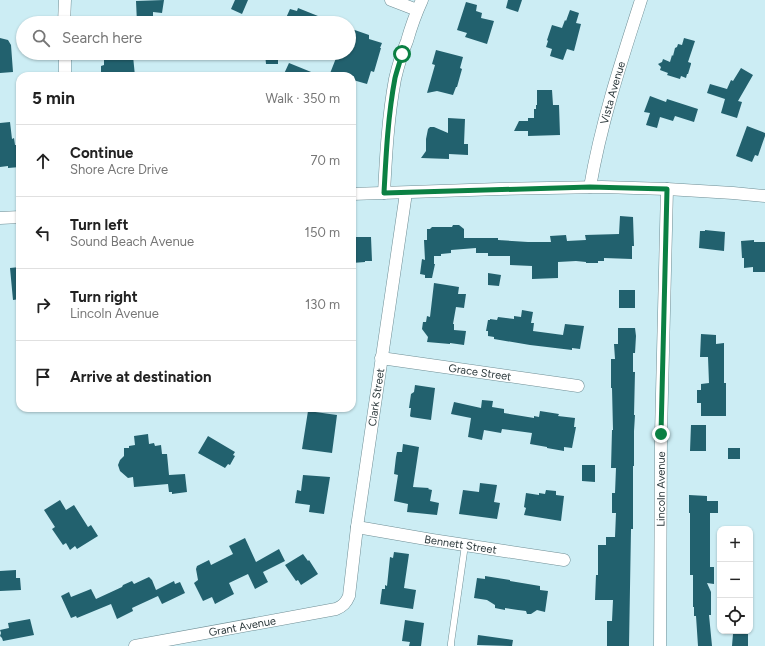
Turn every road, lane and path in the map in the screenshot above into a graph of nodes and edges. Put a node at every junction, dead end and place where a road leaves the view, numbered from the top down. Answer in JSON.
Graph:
{"nodes":[{"id":1,"x":65,"y":0,"type":"edge"},
{"id":2,"x":391,"y":0,"type":"edge"},
{"id":3,"x":641,"y":0,"type":"edge"},
{"id":4,"x":419,"y":5,"type":"edge"},
{"id":5,"x":64,"y":16,"type":"edge"},
{"id":6,"x":65,"y":60,"type":"edge"},
{"id":7,"x":65,"y":72,"type":"edge"},
{"id":8,"x":590,"y":187,"type":"junction"},
{"id":9,"x":667,"y":189,"type":"junction"},
{"id":10,"x":384,"y":193,"type":"junction"},
{"id":11,"x":406,"y":193,"type":"junction"},
{"id":12,"x":356,"y":194,"type":"edge"},
{"id":13,"x":765,"y":196,"type":"edge"},
{"id":14,"x":16,"y":217,"type":"edge"},
{"id":15,"x":0,"y":218,"type":"edge"},
{"id":16,"x":381,"y":358,"type":"junction"},
{"id":17,"x":578,"y":386,"type":"dead end"},
{"id":18,"x":357,"y":527,"type":"junction"},
{"id":19,"x":465,"y":545,"type":"junction"},
{"id":20,"x":564,"y":560,"type":"dead end"},
{"id":21,"x":346,"y":602,"type":"joint"},
{"id":22,"x":178,"y":642,"type":"edge"},
{"id":23,"x":135,"y":646,"type":"edge"},
{"id":24,"x":451,"y":646,"type":"edge"},
{"id":25,"x":660,"y":646,"type":"edge"}],
"edges":[{"from":1,"to":5,"type":"street"},
{"from":2,"to":4,"type":"street"},
{"from":3,"to":8,"type":"street","name":"Vista Avenue"},
{"from":4,"to":10,"type":"street"},
{"from":6,"to":7,"type":"street"},
{"from":8,"to":9,"type":"street"},
{"from":8,"to":11,"type":"street"},
{"from":9,"to":13,"type":"street"},
{"from":9,"to":25,"type":"street","name":"Lincoln Avenue"},
{"from":10,"to":11,"type":"street"},
{"from":10,"to":12,"type":"street"},
{"from":11,"to":16,"type":"street","name":"Clark Street"},
{"from":14,"to":15,"type":"street"},
{"from":16,"to":17,"type":"street","name":"Grace Street"},
{"from":16,"to":18,"type":"street","name":"Clark Street"},
{"from":18,"to":19,"type":"street","name":"Bennett Street"},
{"from":18,"to":21,"type":"street","name":"Clark Street"},
{"from":19,"to":20,"type":"street","name":"Bennett Street"},
{"from":19,"to":24,"type":"lane"},
{"from":21,"to":22,"type":"street","name":"Grant Avenue"},
{"from":22,"to":23,"type":"street","name":"Grant Avenue"}]}
